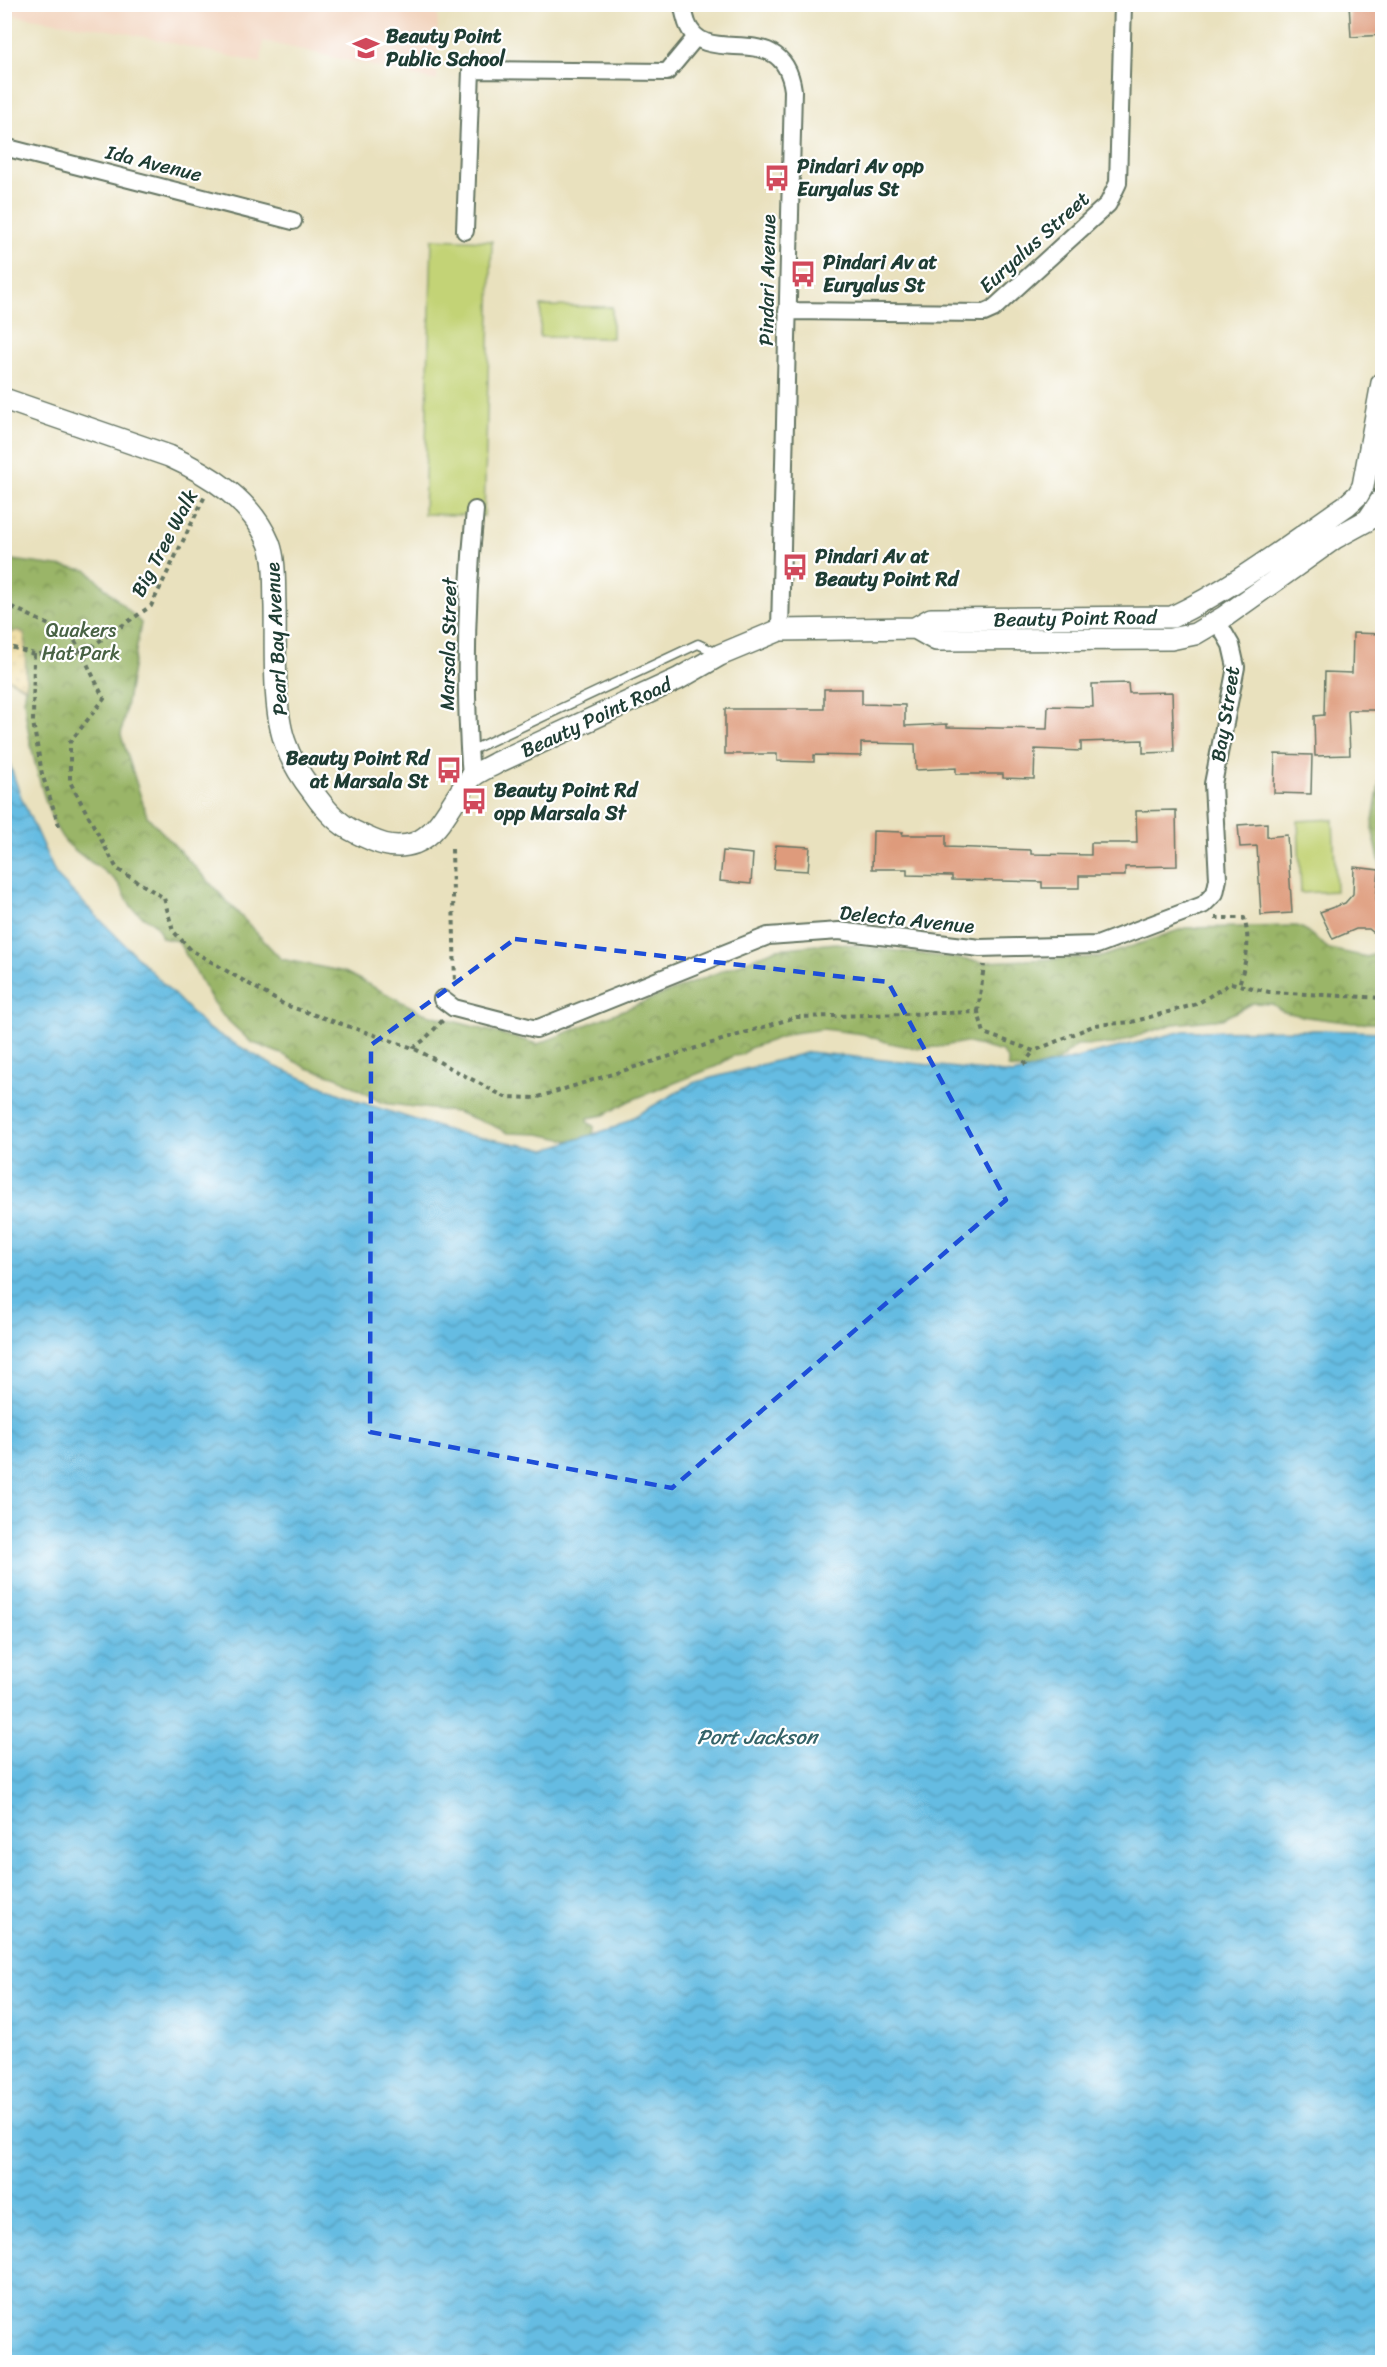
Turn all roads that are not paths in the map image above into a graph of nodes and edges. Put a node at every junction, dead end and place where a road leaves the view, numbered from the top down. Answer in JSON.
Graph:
{"nodes":[{"id":1,"x":683,"y":4,"type":"edge"},
{"id":2,"x":1124,"y":4,"type":"edge"},
{"id":3,"x":696,"y":37,"type":"junction"},
{"id":4,"x":4,"y":147,"type":"edge"},
{"id":5,"x":293,"y":220,"type":"dead end"},
{"id":6,"x":465,"y":231,"type":"dead end"},
{"id":7,"x":787,"y":311,"type":"junction"},
{"id":8,"x":1383,"y":382,"type":"edge"},
{"id":9,"x":4,"y":399,"type":"edge"},
{"id":10,"x":1383,"y":499,"type":"edge"},
{"id":11,"x":475,"y":510,"type":"dead end"},
{"id":12,"x":1217,"y":621,"type":"junction"},
{"id":13,"x":915,"y":628,"type":"junction"},
{"id":14,"x":780,"y":630,"type":"junction"},
{"id":15,"x":720,"y":655,"type":"junction"},
{"id":16,"x":469,"y":751,"type":"junction"},
{"id":17,"x":471,"y":777,"type":"junction"},
{"id":18,"x":1203,"y":905,"type":"joint"},
{"id":19,"x":448,"y":1003,"type":"road end"}],
"edges":[{"from":1,"to":3,"type":"street"},
{"from":2,"to":7,"type":"street","name":"Euryalus Street"},
{"from":3,"to":6,"type":"street"},
{"from":3,"to":7,"type":"street","name":"Pindari Avenue"},
{"from":4,"to":5,"type":"street","name":"Ida Avenue"},
{"from":7,"to":14,"type":"street","name":"Pindari Avenue"},
{"from":8,"to":13,"type":"street","name":"Beauty Point Road"},
{"from":9,"to":17,"type":"street","name":"Pearl Bay Avenue"},
{"from":10,"to":12,"type":"street"},
{"from":11,"to":16,"type":"street","name":"Marsala Street"},
{"from":12,"to":13,"type":"street","name":"Beauty Point Road"},
{"from":12,"to":18,"type":"street","name":"Bay Street"},
{"from":13,"to":14,"type":"street","name":"Beauty Point Road"},
{"from":14,"to":15,"type":"street","name":"Beauty Point Road"},
{"from":15,"to":16,"type":"lane","name":"Beauty Point Road"},
{"from":15,"to":17,"type":"street","name":"Beauty Point Road"},
{"from":16,"to":17,"type":"street","name":"Marsala Street"},
{"from":18,"to":19,"type":"street","name":"Delecta Avenue"}]}
